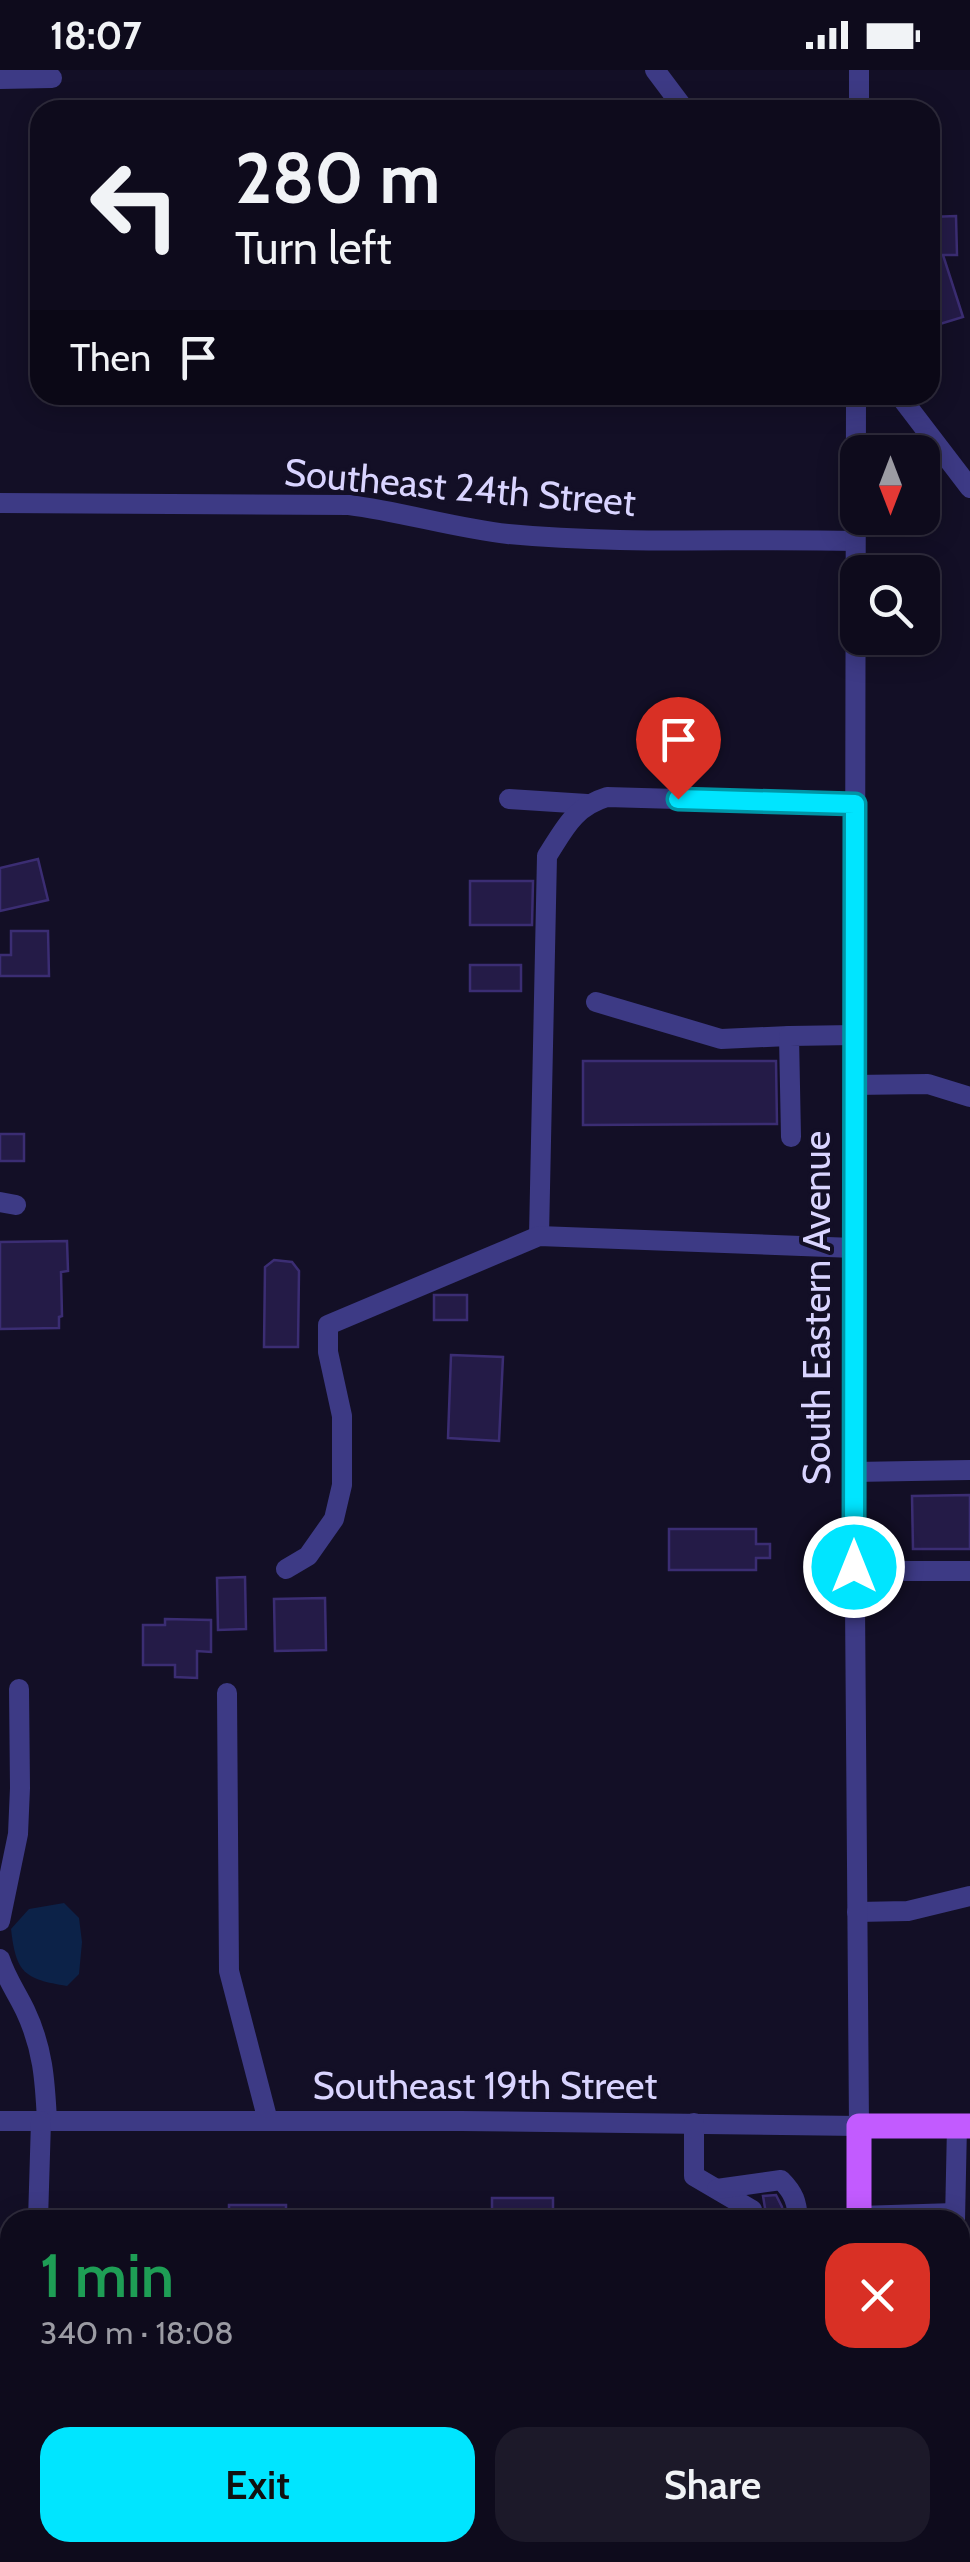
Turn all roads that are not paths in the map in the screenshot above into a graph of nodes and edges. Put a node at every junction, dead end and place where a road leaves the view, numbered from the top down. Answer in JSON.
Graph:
{"nodes":[{"id":1,"x":655,"y":70,"type":"edge"},
{"id":2,"x":859,"y":70,"type":"edge"},
{"id":3,"x":52,"y":78,"type":"dead end"},
{"id":4,"x":0,"y":79,"type":"edge"},
{"id":5,"x":678,"y":100,"type":"edge"},
{"id":6,"x":859,"y":100,"type":"edge"},
{"id":7,"x":856,"y":405,"type":"edge"},
{"id":8,"x":908,"y":405,"type":"edge"},
{"id":9,"x":970,"y":488,"type":"edge"},
{"id":10,"x":0,"y":503,"type":"edge"},
{"id":11,"x":855,"y":541,"type":"junction"},
{"id":12,"x":509,"y":799,"type":"dead end"},
{"id":13,"x":587,"y":804,"type":"junction"},
{"id":14,"x":855,"y":804,"type":"junction"},
{"id":15,"x":596,"y":1002,"type":"dead end"},
{"id":16,"x":854,"y":1035,"type":"junction"},
{"id":17,"x":790,"y":1036,"type":"junction"},
{"id":18,"x":854,"y":1085,"type":"junction"},
{"id":19,"x":970,"y":1098,"type":"edge"},
{"id":20,"x":792,"y":1137,"type":"dead end"},
{"id":21,"x":538,"y":1236,"type":"junction"},
{"id":22,"x":854,"y":1248,"type":"junction"},
{"id":23,"x":970,"y":1470,"type":"edge"},
{"id":24,"x":854,"y":1472,"type":"junction"},
{"id":25,"x":286,"y":1568,"type":"dead end"},
{"id":26,"x":854,"y":1571,"type":"junction"},
{"id":27,"x":970,"y":1572,"type":"edge"},
{"id":28,"x":20,"y":1689,"type":"dead end"},
{"id":29,"x":227,"y":1693,"type":"dead end"},
{"id":30,"x":970,"y":1896,"type":"edge"},
{"id":31,"x":857,"y":1912,"type":"junction"},
{"id":32,"x":0,"y":1921,"type":"edge"},
{"id":33,"x":0,"y":1959,"type":"edge"},
{"id":34,"x":0,"y":2121,"type":"edge"},
{"id":35,"x":44,"y":2121,"type":"junction"},
{"id":36,"x":268,"y":2121,"type":"junction"},
{"id":37,"x":694,"y":2124,"type":"junction"},
{"id":38,"x":859,"y":2126,"type":"junction"},
{"id":39,"x":964,"y":2126,"type":"edge"},
{"id":40,"x":717,"y":2188,"type":"junction"},
{"id":41,"x":39,"y":2210,"type":"edge"},
{"id":42,"x":752,"y":2210,"type":"edge"},
{"id":43,"x":797,"y":2210,"type":"edge"},
{"id":44,"x":860,"y":2210,"type":"edge"},
{"id":45,"x":956,"y":2210,"type":"edge"}],
"edges":[{"from":1,"to":5,"type":"street"},
{"from":2,"to":6,"type":"street"},
{"from":3,"to":4,"type":"street"},
{"from":7,"to":11,"type":"street","name":"South Eastern Avenue"},
{"from":8,"to":9,"type":"street"},
{"from":10,"to":11,"type":"street","name":"Southeast 24th Street"},
{"from":11,"to":14,"type":"street","name":"South Eastern Avenue"},
{"from":12,"to":13,"type":"street"},
{"from":13,"to":14,"type":"street"},
{"from":13,"to":21,"type":"street"},
{"from":14,"to":16,"type":"street","name":"South Eastern Avenue"},
{"from":15,"to":17,"type":"street"},
{"from":16,"to":17,"type":"street"},
{"from":16,"to":18,"type":"street","name":"South Eastern Avenue"},
{"from":17,"to":20,"type":"street"},
{"from":18,"to":19,"type":"street"},
{"from":18,"to":22,"type":"street","name":"South Eastern Avenue"},
{"from":21,"to":22,"type":"street"},
{"from":21,"to":25,"type":"street"},
{"from":22,"to":24,"type":"street","name":"South Eastern Avenue"},
{"from":23,"to":24,"type":"street"},
{"from":24,"to":26,"type":"street","name":"South Eastern Avenue"},
{"from":26,"to":27,"type":"street"},
{"from":26,"to":31,"type":"street","name":"South Eastern Avenue"},
{"from":28,"to":32,"type":"street"},
{"from":29,"to":36,"type":"street"},
{"from":30,"to":31,"type":"street"},
{"from":31,"to":38,"type":"street","name":"South Eastern Avenue"},
{"from":33,"to":35,"type":"street"},
{"from":34,"to":35,"type":"street","name":"Southeast 19th Street"},
{"from":35,"to":36,"type":"street","name":"Southeast 19th Street"},
{"from":35,"to":41,"type":"street"},
{"from":36,"to":37,"type":"street","name":"Southeast 19th Street"},
{"from":37,"to":38,"type":"street","name":"Southeast 19th Street"},
{"from":37,"to":40,"type":"street"},
{"from":38,"to":39,"type":"main road","name":"Southeast 19th Street"},
{"from":38,"to":44,"type":"main road","name":"South Eastern Avenue"},
{"from":39,"to":45,"type":"street"},
{"from":40,"to":42,"type":"street"},
{"from":40,"to":43,"type":"street"}]}
